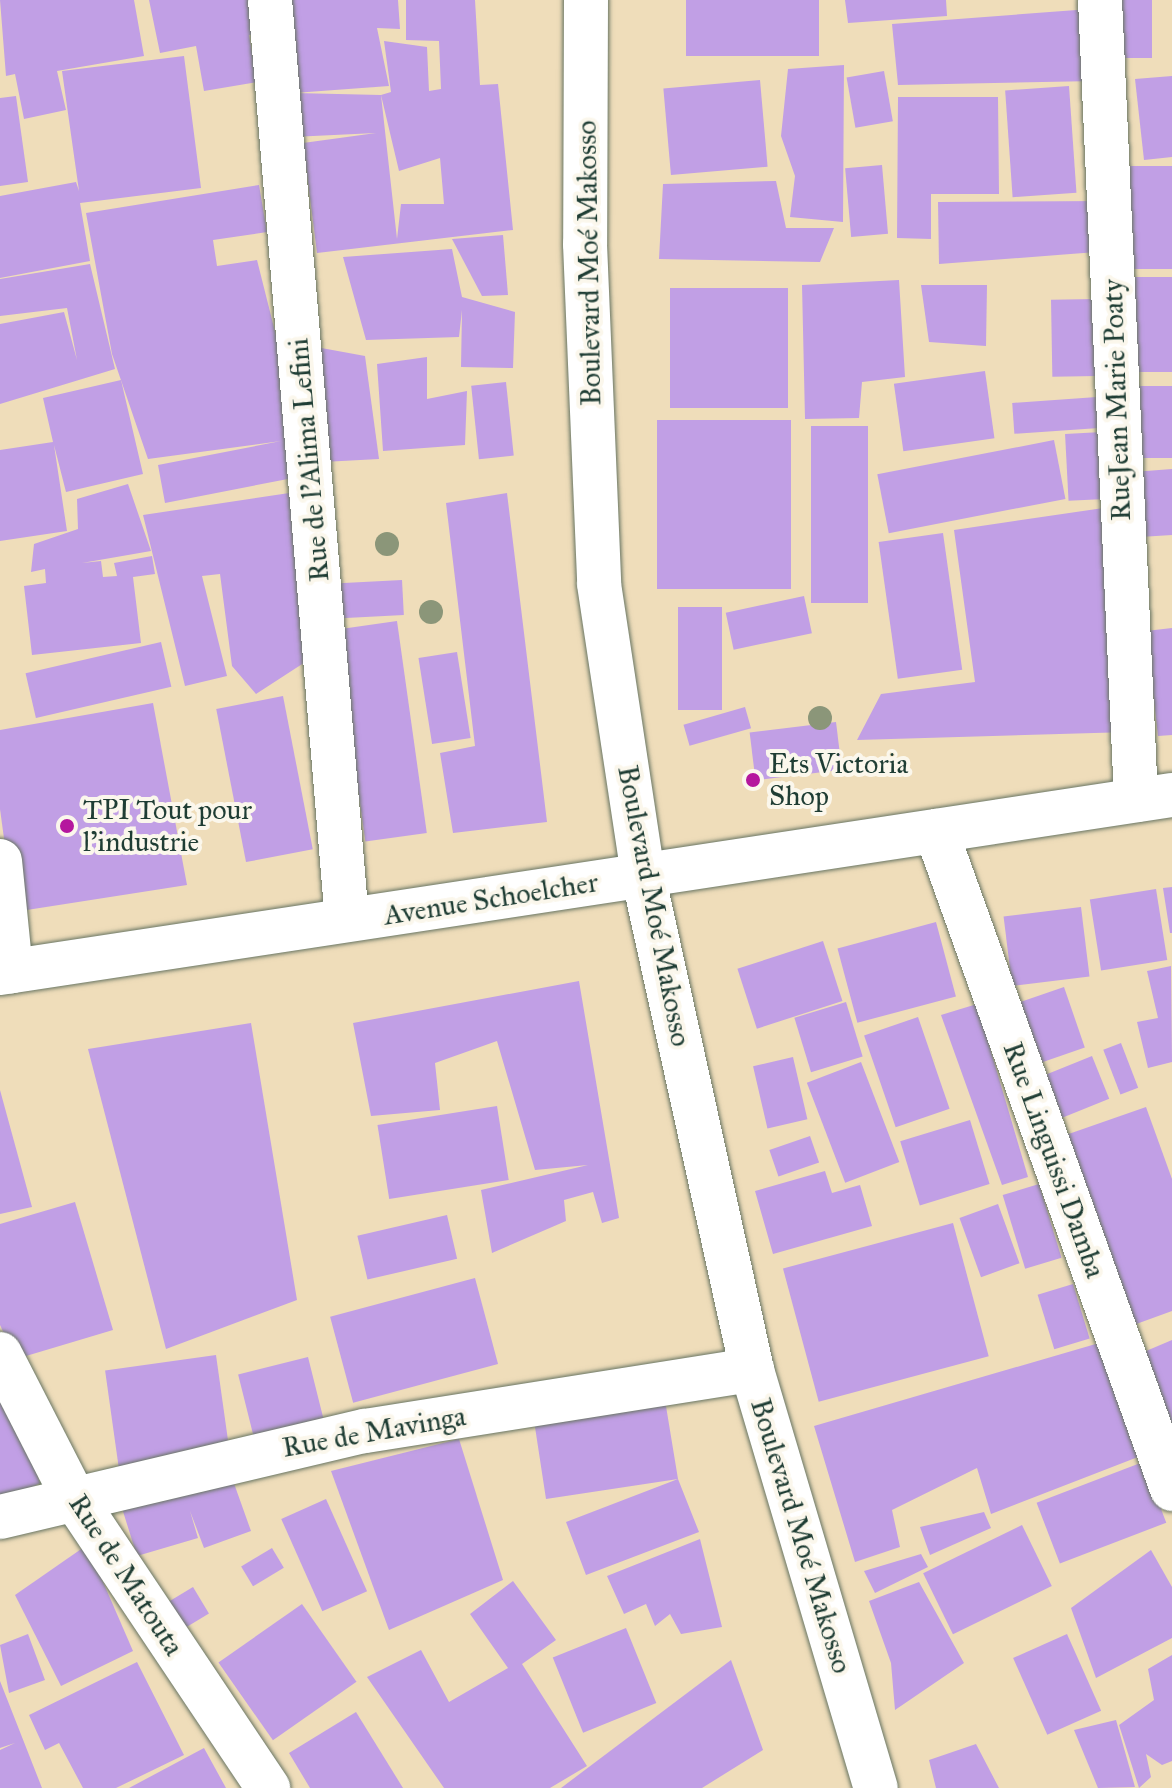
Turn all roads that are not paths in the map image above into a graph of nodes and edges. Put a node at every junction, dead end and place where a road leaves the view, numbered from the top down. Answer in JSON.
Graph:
{"nodes":[{"id":1,"x":270,"y":0,"type":"edge"},
{"id":2,"x":586,"y":0,"type":"edge"},
{"id":3,"x":1100,"y":0,"type":"edge"},
{"id":4,"x":1154,"y":798,"type":"edge"},
{"id":5,"x":936,"y":831,"type":"junction"},
{"id":6,"x":0,"y":861,"type":"edge"},
{"id":7,"x":643,"y":875,"type":"junction"},
{"id":8,"x":347,"y":920,"type":"junction"},
{"id":9,"x":6,"y":972,"type":"edge"},
{"id":10,"x":0,"y":1354,"type":"edge"},
{"id":11,"x":752,"y":1370,"type":"junction"},
{"id":12,"x":1172,"y":1489,"type":"edge"},
{"id":13,"x":72,"y":1495,"type":"junction"},
{"id":14,"x":0,"y":1517,"type":"edge"},
{"id":15,"x":268,"y":1788,"type":"edge"},
{"id":16,"x":876,"y":1788,"type":"edge"}],
"edges":[{"from":1,"to":8,"type":"street","name":"Rue de l'Alima Lefini"},
{"from":2,"to":7,"type":"street","name":"Boulevard Moé Makosso"},
{"from":3,"to":4,"type":"street","name":"RueJean Marie Poaty"},
{"from":4,"to":5,"type":"street","name":"Avenue Schoelcher"},
{"from":5,"to":7,"type":"street","name":"Avenue Schoelcher"},
{"from":5,"to":12,"type":"street","name":"Rue Linguissi Damba"},
{"from":6,"to":9,"type":"street"},
{"from":7,"to":8,"type":"street","name":"Avenue Schoelcher"},
{"from":7,"to":11,"type":"street","name":"Boulevard Moé Makosso"},
{"from":8,"to":9,"type":"street","name":"Avenue Schoelcher"},
{"from":10,"to":13,"type":"street","name":"Rue de Matouta"},
{"from":11,"to":13,"type":"street","name":"Rue de Mavinga"},
{"from":11,"to":16,"type":"street","name":"Boulevard Moé Makosso"},
{"from":13,"to":14,"type":"street","name":"Rue de Mavinga"},
{"from":13,"to":15,"type":"street","name":"Rue de Matouta"}]}
